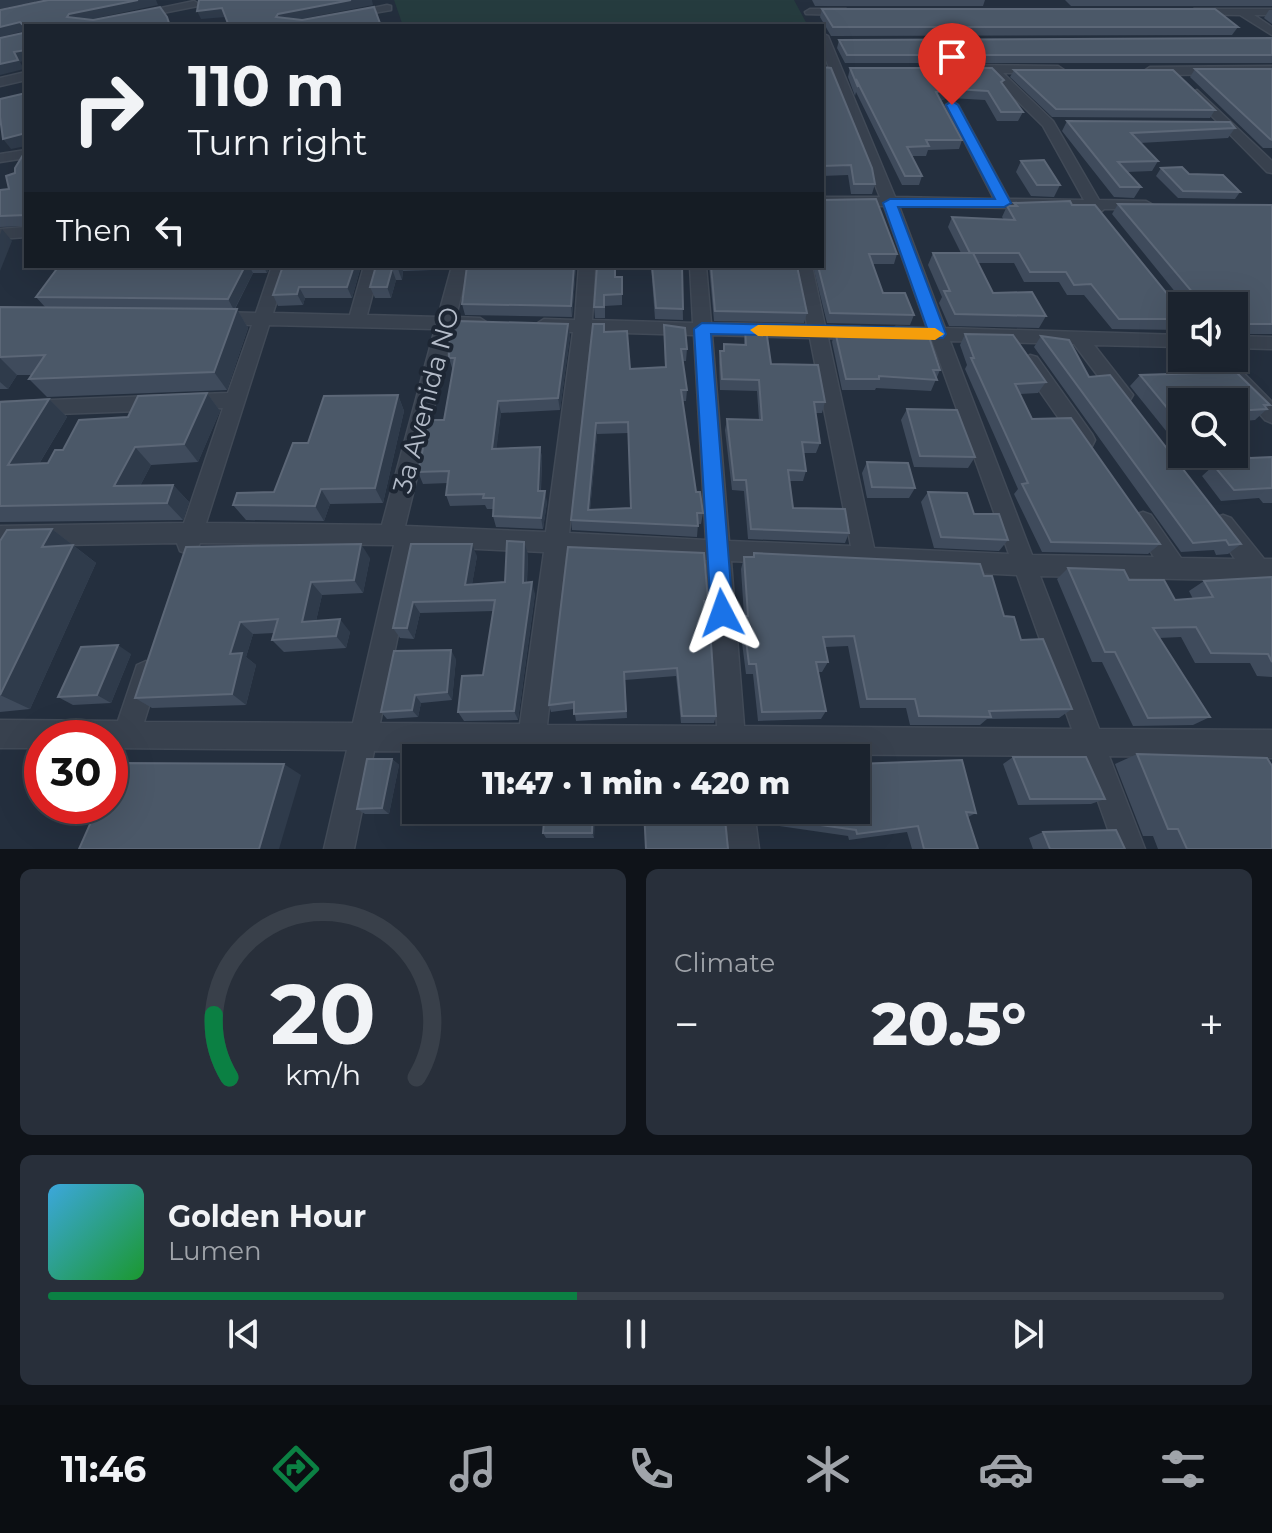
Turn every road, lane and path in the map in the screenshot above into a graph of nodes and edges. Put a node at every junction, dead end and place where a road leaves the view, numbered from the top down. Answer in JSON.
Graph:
{"nodes":[{"id":1,"x":804,"y":0,"type":"edge"},
{"id":2,"x":1224,"y":0,"type":"edge"},
{"id":3,"x":27,"y":5,"type":"edge"},
{"id":4,"x":46,"y":5,"type":"edge"},
{"id":5,"x":194,"y":6,"type":"edge"},
{"id":6,"x":387,"y":8,"type":"edge"},
{"id":7,"x":810,"y":12,"type":"junction"},
{"id":8,"x":857,"y":12,"type":"edge"},
{"id":9,"x":1181,"y":12,"type":"edge"},
{"id":10,"x":1243,"y":12,"type":"junction"},
{"id":11,"x":1272,"y":12,"type":"edge"},
{"id":12,"x":344,"y":16,"type":"edge"},
{"id":13,"x":35,"y":24,"type":"edge"},
{"id":14,"x":91,"y":24,"type":"edge"},
{"id":15,"x":816,"y":24,"type":"edge"},
{"id":16,"x":1272,"y":32,"type":"edge"},
{"id":17,"x":827,"y":40,"type":"edge"},
{"id":18,"x":1256,"y":41,"type":"edge"},
{"id":19,"x":1272,"y":41,"type":"edge"},
{"id":20,"x":946,"y":69,"type":"edge"},
{"id":21,"x":992,"y":69,"type":"junction"},
{"id":22,"x":838,"y":70,"type":"edge"},
{"id":23,"x":1068,"y":70,"type":"edge"},
{"id":24,"x":1272,"y":70,"type":"edge"},
{"id":25,"x":1144,"y":71,"type":"edge"},
{"id":26,"x":1174,"y":71,"type":"junction"},
{"id":27,"x":24,"y":76,"type":"edge"},
{"id":28,"x":0,"y":82,"type":"edge"},
{"id":29,"x":952,"y":105,"type":"dead end"},
{"id":30,"x":1213,"y":125,"type":"edge"},
{"id":31,"x":1227,"y":125,"type":"junction"},
{"id":32,"x":1252,"y":149,"type":"junction"},
{"id":33,"x":1272,"y":149,"type":"edge"},
{"id":34,"x":24,"y":154,"type":"edge"},
{"id":35,"x":0,"y":158,"type":"edge"},
{"id":36,"x":1272,"y":169,"type":"edge"},
{"id":37,"x":824,"y":201,"type":"edge"},
{"id":38,"x":890,"y":203,"type":"junction"},
{"id":39,"x":1004,"y":203,"type":"junction"},
{"id":40,"x":1092,"y":204,"type":"junction"},
{"id":41,"x":1167,"y":205,"type":"edge"},
{"id":42,"x":1112,"y":229,"type":"edge"},
{"id":43,"x":24,"y":232,"type":"edge"},
{"id":44,"x":0,"y":234,"type":"edge"},
{"id":45,"x":279,"y":268,"type":"edge"},
{"id":46,"x":371,"y":268,"type":"edge"},
{"id":47,"x":460,"y":268,"type":"edge"},
{"id":48,"x":587,"y":268,"type":"edge"},
{"id":49,"x":698,"y":268,"type":"edge"},
{"id":50,"x":804,"y":268,"type":"edge"},
{"id":51,"x":202,"y":318,"type":"edge"},
{"id":52,"x":264,"y":319,"type":"junction"},
{"id":53,"x":357,"y":321,"type":"junction"},
{"id":54,"x":446,"y":324,"type":"junction"},
{"id":55,"x":492,"y":324,"type":"edge"},
{"id":56,"x":522,"y":325,"type":"edge"},
{"id":57,"x":583,"y":326,"type":"junction"},
{"id":58,"x":702,"y":329,"type":"junction"},
{"id":59,"x":818,"y":332,"type":"junction"},
{"id":60,"x":937,"y":334,"type":"junction"},
{"id":61,"x":1012,"y":335,"type":"junction"},
{"id":62,"x":1078,"y":337,"type":"junction"},
{"id":63,"x":1168,"y":340,"type":"edge"},
{"id":64,"x":1248,"y":342,"type":"edge"},
{"id":65,"x":1272,"y":343,"type":"edge"},
{"id":66,"x":1231,"y":372,"type":"edge"},
{"id":67,"x":238,"y":400,"type":"junction"},
{"id":68,"x":0,"y":409,"type":"edge"},
{"id":69,"x":1135,"y":411,"type":"edge"},
{"id":70,"x":1272,"y":415,"type":"edge"},
{"id":71,"x":1093,"y":452,"type":"edge"},
{"id":72,"x":1130,"y":503,"type":"edge"},
{"id":73,"x":1210,"y":508,"type":"edge"},
{"id":74,"x":192,"y":533,"type":"junction"},
{"id":75,"x":399,"y":535,"type":"junction"},
{"id":76,"x":0,"y":536,"type":"edge"},
{"id":77,"x":556,"y":545,"type":"junction"},
{"id":78,"x":717,"y":549,"type":"junction"},
{"id":79,"x":864,"y":556,"type":"junction"},
{"id":80,"x":183,"y":562,"type":"edge"},
{"id":81,"x":1023,"y":565,"type":"junction"},
{"id":82,"x":1175,"y":568,"type":"junction"},
{"id":83,"x":1265,"y":570,"type":"edge"},
{"id":84,"x":155,"y":648,"type":"edge"},
{"id":85,"x":128,"y":731,"type":"edge"},
{"id":86,"x":128,"y":734,"type":"edge"},
{"id":87,"x":1,"y":735,"type":"edge"},
{"id":88,"x":24,"y":735,"type":"edge"},
{"id":89,"x":363,"y":736,"type":"junction"},
{"id":90,"x":532,"y":738,"type":"junction"},
{"id":91,"x":1090,"y":742,"type":"junction"},
{"id":92,"x":641,"y":744,"type":"edge"},
{"id":93,"x":732,"y":744,"type":"edge"},
{"id":94,"x":1272,"y":744,"type":"edge"},
{"id":95,"x":870,"y":746,"type":"edge"},
{"id":96,"x":741,"y":824,"type":"edge"},
{"id":97,"x":339,"y":849,"type":"edge"},
{"id":98,"x":744,"y":849,"type":"edge"},
{"id":99,"x":1130,"y":849,"type":"edge"}],
"edges":[{"from":1,"to":7,"type":"street"},
{"from":2,"to":10,"type":"street"},
{"from":3,"to":4,"type":"street"},
{"from":3,"to":13,"type":"street"},
{"from":5,"to":14,"type":"street"},
{"from":6,"to":12,"type":"street"},
{"from":7,"to":8,"type":"street"},
{"from":7,"to":15,"type":"street"},
{"from":9,"to":10,"type":"street"},
{"from":10,"to":11,"type":"street"},
{"from":10,"to":16,"type":"street"},
{"from":17,"to":22,"type":"street"},
{"from":18,"to":19,"type":"street"},
{"from":20,"to":21,"type":"street"},
{"from":21,"to":23,"type":"street"},
{"from":21,"to":40,"type":"street"},
{"from":22,"to":38,"type":"street"},
{"from":24,"to":26,"type":"street"},
{"from":25,"to":26,"type":"street"},
{"from":26,"to":31,"type":"street"},
{"from":27,"to":28,"type":"street"},
{"from":29,"to":39,"type":"street"},
{"from":30,"to":31,"type":"street"},
{"from":31,"to":32,"type":"street"},
{"from":32,"to":33,"type":"street"},
{"from":32,"to":36,"type":"street"},
{"from":34,"to":35,"type":"street"},
{"from":37,"to":38,"type":"street"},
{"from":38,"to":39,"type":"street"},
{"from":38,"to":60,"type":"street"},
{"from":39,"to":40,"type":"street"},
{"from":40,"to":41,"type":"street"},
{"from":40,"to":42,"type":"street"},
{"from":43,"to":44,"type":"street"},
{"from":45,"to":52,"type":"street"},
{"from":46,"to":53,"type":"street"},
{"from":47,"to":54,"type":"street","name":"3a Avenida NO"},
{"from":48,"to":57,"type":"street"},
{"from":49,"to":58,"type":"street"},
{"from":50,"to":59,"type":"street"},
{"from":51,"to":52,"type":"street"},
{"from":52,"to":53,"type":"street"},
{"from":52,"to":67,"type":"street"},
{"from":53,"to":54,"type":"street"},
{"from":54,"to":55,"type":"street"},
{"from":54,"to":75,"type":"street","name":"3a Avenida NO"},
{"from":56,"to":57,"type":"street"},
{"from":57,"to":58,"type":"street"},
{"from":57,"to":77,"type":"street"},
{"from":58,"to":59,"type":"street"},
{"from":58,"to":78,"type":"street"},
{"from":59,"to":60,"type":"street"},
{"from":59,"to":79,"type":"street"},
{"from":60,"to":61,"type":"street"},
{"from":60,"to":81,"type":"street"},
{"from":61,"to":62,"type":"street"},
{"from":61,"to":71,"type":"street"},
{"from":62,"to":63,"type":"street"},
{"from":62,"to":69,"type":"street"},
{"from":64,"to":65,"type":"street"},
{"from":66,"to":70,"type":"street"},
{"from":67,"to":68,"type":"street"},
{"from":67,"to":74,"type":"street"},
{"from":72,"to":82,"type":"street"},
{"from":73,"to":83,"type":"street"},
{"from":74,"to":75,"type":"street"},
{"from":74,"to":76,"type":"street"},
{"from":74,"to":80,"type":"street"},
{"from":75,"to":77,"type":"street"},
{"from":75,"to":89,"type":"street","name":"3a Avenida NO"},
{"from":77,"to":78,"type":"street"},
{"from":77,"to":90,"type":"street"},
{"from":78,"to":79,"type":"street"},
{"from":78,"to":93,"type":"street"},
{"from":79,"to":81,"type":"street"},
{"from":81,"to":82,"type":"street"},
{"from":81,"to":91,"type":"street"},
{"from":82,"to":83,"type":"street"},
{"from":84,"to":85,"type":"street"},
{"from":86,"to":89,"type":"street"},
{"from":87,"to":88,"type":"street"},
{"from":89,"to":90,"type":"street"},
{"from":89,"to":97,"type":"street","name":"3a Avenida NO"},
{"from":90,"to":92,"type":"street"},
{"from":91,"to":94,"type":"street"},
{"from":91,"to":95,"type":"street"},
{"from":91,"to":99,"type":"street"},
{"from":96,"to":98,"type":"street"}]}
